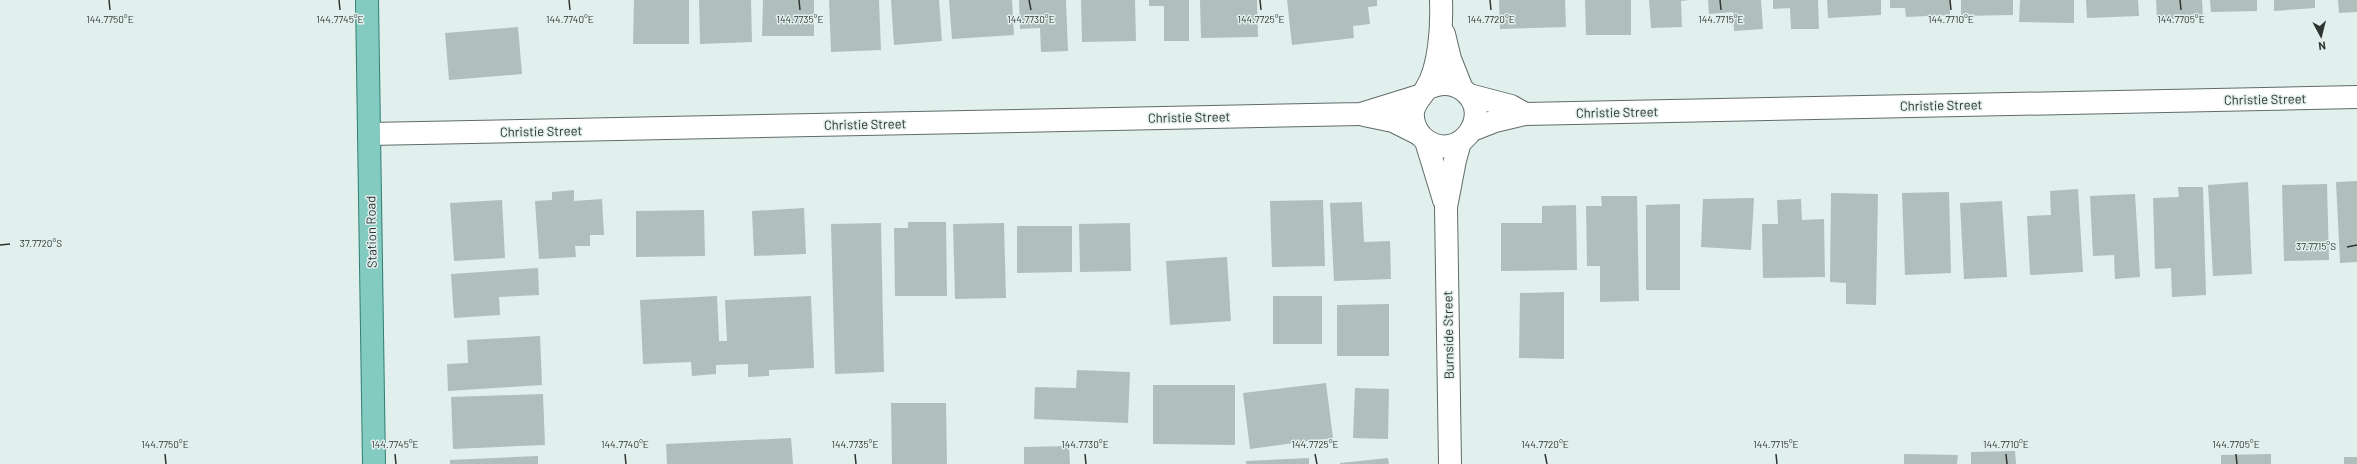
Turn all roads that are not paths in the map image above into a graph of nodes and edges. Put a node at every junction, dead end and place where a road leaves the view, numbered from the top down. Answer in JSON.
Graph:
{"nodes":[{"id":1,"x":367,"y":0,"type":"edge"},
{"id":2,"x":1441,"y":0,"type":"edge"},
{"id":3,"x":1442,"y":27,"type":"junction"},
{"id":4,"x":1465,"y":92,"type":"junction"},
{"id":5,"x":1422,"y":93,"type":"junction"},
{"id":6,"x":2357,"y":97,"type":"edge"},
{"id":7,"x":1361,"y":114,"type":"junction"},
{"id":8,"x":1525,"y":114,"type":"junction"},
{"id":9,"x":369,"y":134,"type":"junction"},
{"id":10,"x":1466,"y":136,"type":"junction"},
{"id":11,"x":1423,"y":137,"type":"junction"},
{"id":12,"x":1446,"y":207,"type":"junction"},
{"id":13,"x":374,"y":464,"type":"edge"},
{"id":14,"x":1450,"y":464,"type":"edge"}],
"edges":[{"from":1,"to":9,"type":"main road","name":"Station Road"},
{"from":2,"to":3,"type":"street"},
{"from":3,"to":4,"type":"street"},
{"from":3,"to":5,"type":"street"},
{"from":4,"to":5,"type":"street"},
{"from":4,"to":8,"type":"street","name":"Christie Street"},
{"from":4,"to":10,"type":"street"},
{"from":5,"to":7,"type":"street","name":"Christie Street"},
{"from":5,"to":11,"type":"street"},
{"from":6,"to":8,"type":"street","name":"Christie Street"},
{"from":7,"to":9,"type":"street","name":"Christie Street"},
{"from":7,"to":11,"type":"street","name":"Christie Street"},
{"from":8,"to":10,"type":"street","name":"Christie Street"},
{"from":9,"to":13,"type":"main road","name":"Station Road"},
{"from":10,"to":11,"type":"street"},
{"from":10,"to":12,"type":"street","name":"Burnside Street"},
{"from":11,"to":12,"type":"street","name":"Burnside Street"},
{"from":12,"to":14,"type":"street","name":"Burnside Street"}]}
